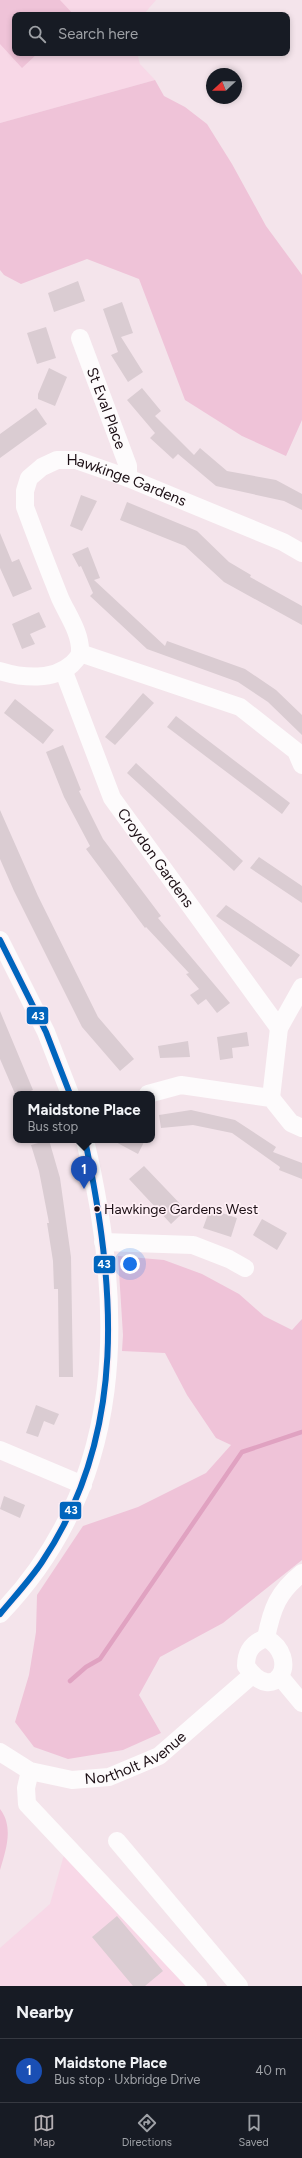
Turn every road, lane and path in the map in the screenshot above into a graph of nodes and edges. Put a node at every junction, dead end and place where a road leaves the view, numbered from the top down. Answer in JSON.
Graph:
{"nodes":[{"id":1,"x":80,"y":338,"type":"dead end"},
{"id":2,"x":128,"y":478,"type":"junction"},
{"id":3,"x":302,"y":553,"type":"edge"},
{"id":4,"x":80,"y":653,"type":"junction"},
{"id":5,"x":0,"y":670,"type":"edge"},
{"id":6,"x":64,"y":672,"type":"junction"},
{"id":7,"x":302,"y":765,"type":"edge"},
{"id":8,"x":0,"y":940,"type":"edge"},
{"id":9,"x":302,"y":987,"type":"edge"},
{"id":10,"x":279,"y":1028,"type":"junction"},
{"id":11,"x":69,"y":1091,"type":"edge"},
{"id":12,"x":155,"y":1092,"type":"edge"},
{"id":13,"x":271,"y":1098,"type":"junction"},
{"id":14,"x":302,"y":1128,"type":"edge"},
{"id":15,"x":85,"y":1143,"type":"edge"},
{"id":16,"x":103,"y":1242,"type":"junction"},
{"id":17,"x":246,"y":1268,"type":"dead end"},
{"id":18,"x":0,"y":1450,"type":"edge"},
{"id":19,"x":83,"y":1485,"type":"junction"},
{"id":20,"x":302,"y":1573,"type":"edge"},
{"id":21,"x":0,"y":1614,"type":"edge"},
{"id":22,"x":266,"y":1638,"type":"junction"},
{"id":23,"x":252,"y":1675,"type":"junction"},
{"id":24,"x":282,"y":1679,"type":"junction"},
{"id":25,"x":302,"y":1703,"type":"edge"},
{"id":26,"x":0,"y":1752,"type":"edge"},
{"id":27,"x":30,"y":1771,"type":"junction"},
{"id":28,"x":118,"y":1841,"type":"dead end"},
{"id":29,"x":198,"y":1986,"type":"edge"},
{"id":30,"x":238,"y":1986,"type":"edge"}],
"edges":[{"from":1,"to":2,"type":"street","name":"St Eval Place"},
{"from":2,"to":3,"type":"street","name":"Hawkinge Gardens"},
{"from":2,"to":4,"type":"street","name":"Hawkinge Gardens"},
{"from":4,"to":6,"type":"street"},
{"from":4,"to":7,"type":"street"},
{"from":5,"to":6,"type":"street"},
{"from":6,"to":10,"type":"street","name":"Croydon Gardens"},
{"from":8,"to":11,"type":"street"},
{"from":9,"to":10,"type":"street"},
{"from":10,"to":13,"type":"street"},
{"from":12,"to":13,"type":"street"},
{"from":13,"to":14,"type":"street"},
{"from":15,"to":16,"type":"street"},
{"from":16,"to":17,"type":"street"},
{"from":16,"to":19,"type":"street"},
{"from":18,"to":19,"type":"street"},
{"from":19,"to":21,"type":"street"},
{"from":20,"to":22,"type":"street"},
{"from":22,"to":23,"type":"street"},
{"from":22,"to":24,"type":"street"},
{"from":23,"to":24,"type":"street"},
{"from":23,"to":27,"type":"street","name":"Northolt Avenue"},
{"from":24,"to":25,"type":"street"},
{"from":26,"to":27,"type":"street","name":"Northolt Avenue"},
{"from":27,"to":29,"type":"street"},
{"from":28,"to":30,"type":"street"}]}
